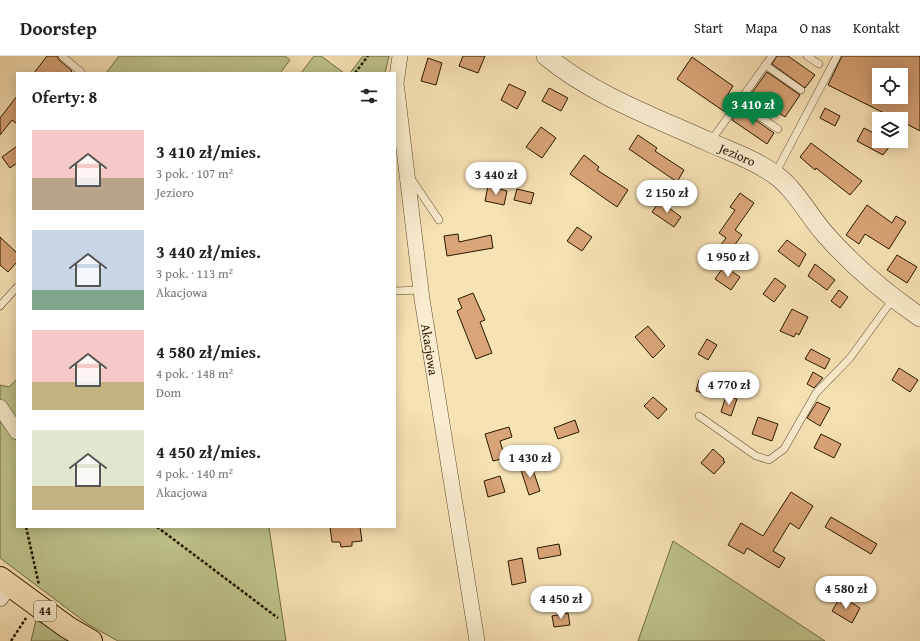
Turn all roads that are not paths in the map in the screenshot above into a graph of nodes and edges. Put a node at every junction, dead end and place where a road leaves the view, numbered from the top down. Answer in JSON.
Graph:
{"nodes":[{"id":1,"x":62,"y":56,"type":"edge"},
{"id":2,"x":400,"y":56,"type":"edge"},
{"id":3,"x":772,"y":56,"type":"edge"},
{"id":4,"x":807,"y":56,"type":"edge"},
{"id":5,"x":837,"y":56,"type":"edge"},
{"id":6,"x":553,"y":58,"type":"edge"},
{"id":7,"x":819,"y":64,"type":"dead end"},
{"id":8,"x":765,"y":65,"type":"junction"},
{"id":9,"x":81,"y":72,"type":"dead end"},
{"id":10,"x":801,"y":90,"type":"dead end"},
{"id":11,"x":740,"y":102,"type":"junction"},
{"id":12,"x":778,"y":129,"type":"dead end"},
{"id":13,"x":710,"y":143,"type":"junction"},
{"id":14,"x":406,"y":172,"type":"junction"},
{"id":15,"x":775,"y":174,"type":"junction"},
{"id":16,"x":438,"y":220,"type":"dead end"},
{"id":17,"x":16,"y":288,"type":"edge"},
{"id":18,"x":421,"y":290,"type":"junction"},
{"id":19,"x":396,"y":291,"type":"edge"},
{"id":20,"x":893,"y":299,"type":"junction"},
{"id":21,"x":0,"y":306,"type":"edge"},
{"id":22,"x":920,"y":317,"type":"edge"},
{"id":23,"x":0,"y":407,"type":"edge"},
{"id":24,"x":699,"y":416,"type":"dead end"},
{"id":25,"x":16,"y":431,"type":"edge"},
{"id":26,"x":3,"y":587,"type":"edge"},
{"id":27,"x":91,"y":641,"type":"edge"},
{"id":28,"x":477,"y":641,"type":"edge"}],
"edges":[{"from":1,"to":9,"type":"lane"},
{"from":2,"to":14,"type":"street","name":"Akacjowa"},
{"from":3,"to":8,"type":"lane"},
{"from":4,"to":7,"type":"lane"},
{"from":5,"to":15,"type":"lane"},
{"from":6,"to":13,"type":"street","name":"Jezioro"},
{"from":8,"to":10,"type":"lane"},
{"from":8,"to":11,"type":"lane"},
{"from":11,"to":12,"type":"lane"},
{"from":11,"to":13,"type":"lane"},
{"from":13,"to":15,"type":"street","name":"Jezioro"},
{"from":14,"to":16,"type":"lane"},
{"from":14,"to":18,"type":"street","name":"Akacjowa"},
{"from":15,"to":20,"type":"street","name":"Jezioro"},
{"from":17,"to":21,"type":"lane"},
{"from":18,"to":19,"type":"lane"},
{"from":18,"to":28,"type":"street","name":"Akacjowa"},
{"from":20,"to":22,"type":"street","name":"Jezioro"},
{"from":20,"to":24,"type":"lane"},
{"from":23,"to":25,"type":"street"},
{"from":26,"to":27,"type":"main road","number":"44"}]}
